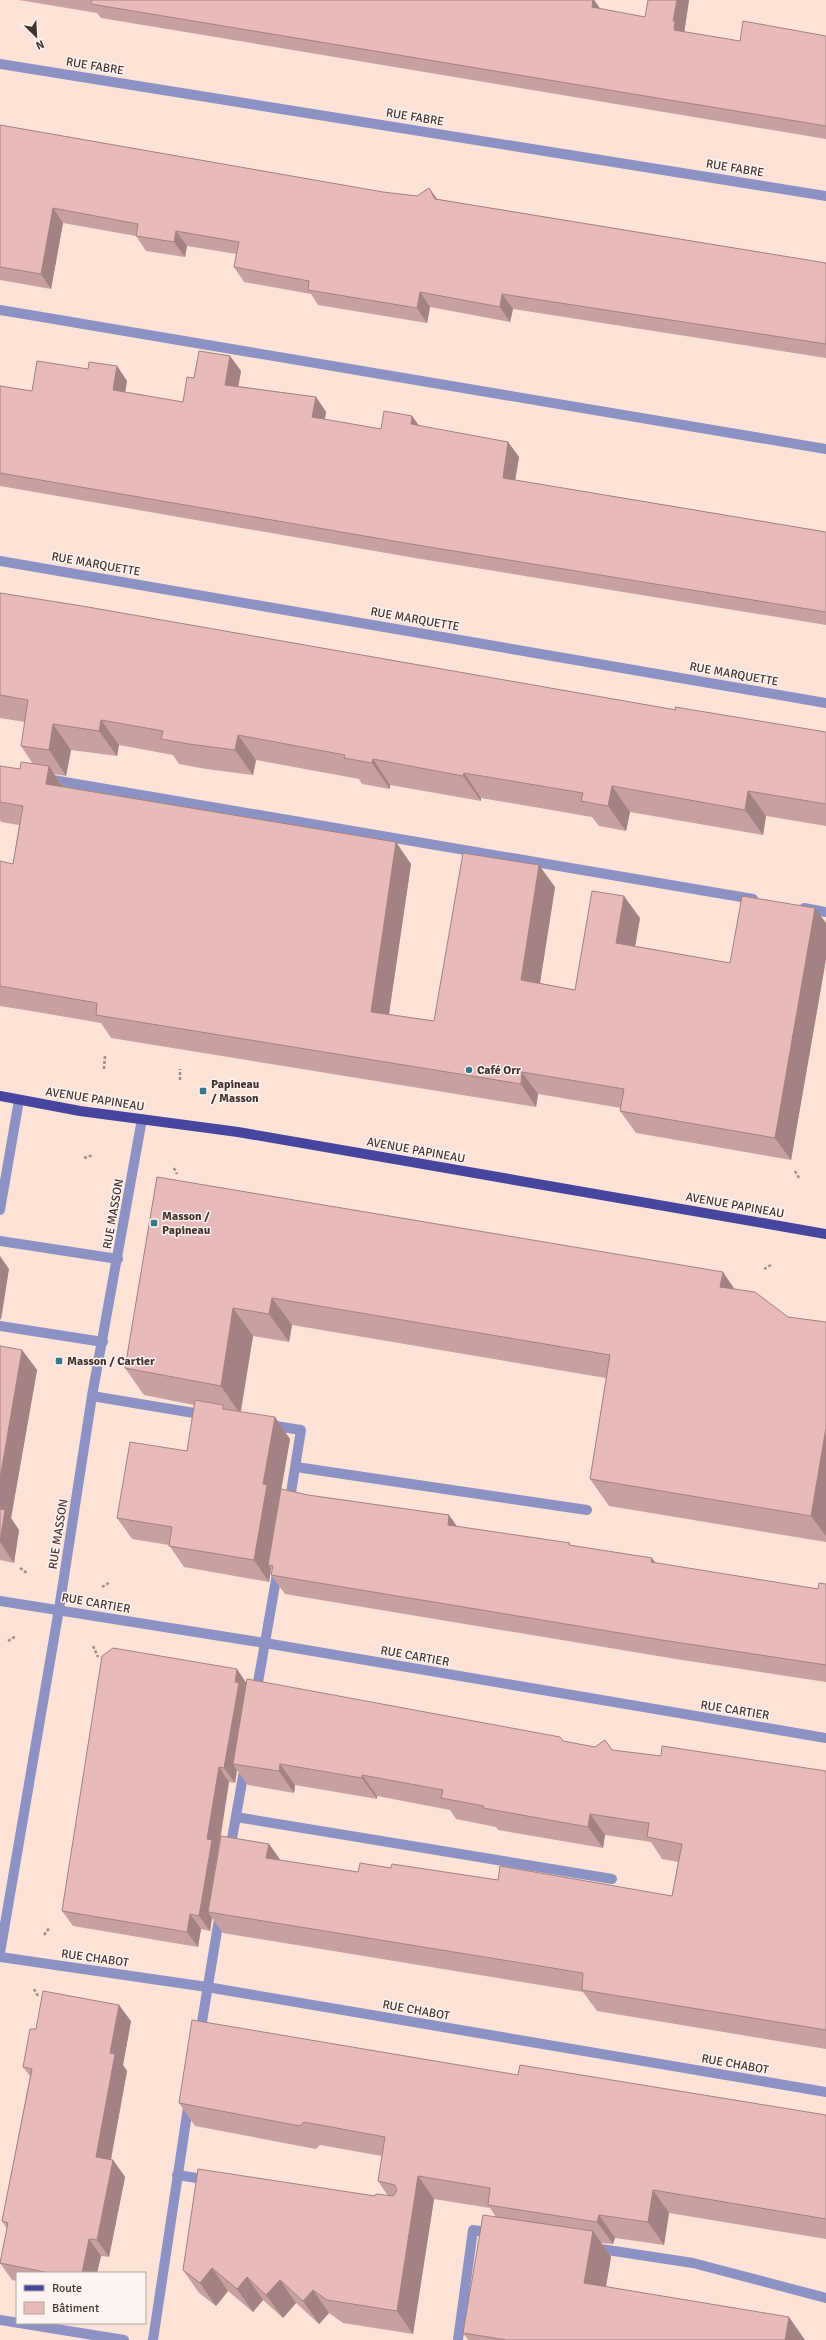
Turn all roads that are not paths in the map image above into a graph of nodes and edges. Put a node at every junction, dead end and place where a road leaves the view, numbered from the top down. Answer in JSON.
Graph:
{"nodes":[{"id":1,"x":0,"y":64,"type":"edge"},
{"id":2,"x":826,"y":196,"type":"edge"},
{"id":3,"x":0,"y":310,"type":"edge"},
{"id":4,"x":826,"y":449,"type":"edge"},
{"id":5,"x":0,"y":561,"type":"edge"},
{"id":6,"x":826,"y":703,"type":"edge"},
{"id":7,"x":39,"y":778,"type":"edge"},
{"id":8,"x":763,"y":901,"type":"edge"},
{"id":9,"x":794,"y":907,"type":"edge"},
{"id":10,"x":826,"y":912,"type":"edge"},
{"id":11,"x":0,"y":1096,"type":"edge"},
{"id":12,"x":19,"y":1100,"type":"junction"},
{"id":13,"x":142,"y":1119,"type":"junction"},
{"id":14,"x":4,"y":1163,"type":"edge"},
{"id":15,"x":1,"y":1199,"type":"edge"},
{"id":16,"x":0,"y":1210,"type":"edge"},
{"id":17,"x":826,"y":1234,"type":"edge"},
{"id":18,"x":0,"y":1241,"type":"edge"},
{"id":19,"x":118,"y":1259,"type":"junction"},
{"id":20,"x":0,"y":1326,"type":"edge"},
{"id":21,"x":103,"y":1342,"type":"junction"},
{"id":22,"x":92,"y":1396,"type":"junction"},
{"id":23,"x":218,"y":1417,"type":"edge"},
{"id":24,"x":256,"y":1423,"type":"edge"},
{"id":25,"x":296,"y":1467,"type":"junction"},
{"id":26,"x":587,"y":1510,"type":"dead end"},
{"id":27,"x":288,"y":1513,"type":"edge"},
{"id":28,"x":280,"y":1559,"type":"edge"},
{"id":29,"x":0,"y":1601,"type":"edge"},
{"id":30,"x":59,"y":1609,"type":"junction"},
{"id":31,"x":265,"y":1643,"type":"junction"},
{"id":32,"x":255,"y":1702,"type":"edge"},
{"id":33,"x":826,"y":1738,"type":"edge"},
{"id":34,"x":246,"y":1756,"type":"edge"},
{"id":35,"x":236,"y":1817,"type":"junction"},
{"id":36,"x":228,"y":1863,"type":"edge"},
{"id":37,"x":612,"y":1879,"type":"dead end"},
{"id":38,"x":222,"y":1901,"type":"edge"},
{"id":39,"x":0,"y":1953,"type":"edge"},
{"id":40,"x":0,"y":1957,"type":"edge"},
{"id":41,"x":207,"y":1988,"type":"junction"},
{"id":42,"x":198,"y":2046,"type":"edge"},
{"id":43,"x":190,"y":2092,"type":"edge"},
{"id":44,"x":826,"y":2092,"type":"edge"},
{"id":45,"x":177,"y":2175,"type":"junction"},
{"id":46,"x":224,"y":2183,"type":"edge"},
{"id":47,"x":504,"y":2235,"type":"edge"},
{"id":48,"x":583,"y":2247,"type":"edge"},
{"id":49,"x":826,"y":2298,"type":"edge"},
{"id":50,"x":0,"y":2320,"type":"edge"},
{"id":51,"x":16,"y":2323,"type":"edge"},
{"id":52,"x":25,"y":2324,"type":"edge"},
{"id":53,"x":124,"y":2340,"type":"edge"},
{"id":54,"x":153,"y":2340,"type":"edge"},
{"id":55,"x":458,"y":2340,"type":"edge"}],
"edges":[{"from":1,"to":2,"type":"street","name":"RUE FABRE"},
{"from":3,"to":4,"type":"street"},
{"from":5,"to":6,"type":"street","name":"RUE MARQUETTE"},
{"from":7,"to":8,"type":"street"},
{"from":9,"to":10,"type":"street"},
{"from":11,"to":12,"type":"main road","name":"AVENUE PAPINEAU"},
{"from":12,"to":13,"type":"main road","name":"AVENUE PAPINEAU"},
{"from":12,"to":14,"type":"street"},
{"from":13,"to":17,"type":"main road","name":"AVENUE PAPINEAU"},
{"from":13,"to":19,"type":"street","name":"RUE MASSON"},
{"from":14,"to":15,"type":"street"},
{"from":15,"to":16,"type":"street"},
{"from":18,"to":19,"type":"street"},
{"from":19,"to":21,"type":"street","name":"RUE MASSON"},
{"from":20,"to":21,"type":"street"},
{"from":21,"to":22,"type":"street","name":"RUE MASSON"},
{"from":22,"to":23,"type":"street"},
{"from":22,"to":30,"type":"street","name":"RUE MASSON"},
{"from":24,"to":25,"type":"street"},
{"from":25,"to":26,"type":"street"},
{"from":25,"to":27,"type":"street"},
{"from":28,"to":31,"type":"street"},
{"from":29,"to":30,"type":"street","name":"RUE CARTIER"},
{"from":30,"to":31,"type":"street","name":"RUE CARTIER"},
{"from":30,"to":39,"type":"street","name":"RUE MASSON"},
{"from":31,"to":32,"type":"street"},
{"from":31,"to":33,"type":"street","name":"RUE CARTIER"},
{"from":34,"to":35,"type":"street"},
{"from":35,"to":36,"type":"street"},
{"from":35,"to":37,"type":"street"},
{"from":38,"to":41,"type":"street"},
{"from":40,"to":41,"type":"street","name":"RUE CHABOT"},
{"from":41,"to":42,"type":"street"},
{"from":41,"to":44,"type":"street","name":"RUE CHABOT"},
{"from":43,"to":45,"type":"street"},
{"from":45,"to":46,"type":"street"},
{"from":45,"to":54,"type":"street"},
{"from":47,"to":55,"type":"street"},
{"from":48,"to":49,"type":"street"},
{"from":50,"to":51,"type":"street"},
{"from":52,"to":53,"type":"street"}]}
